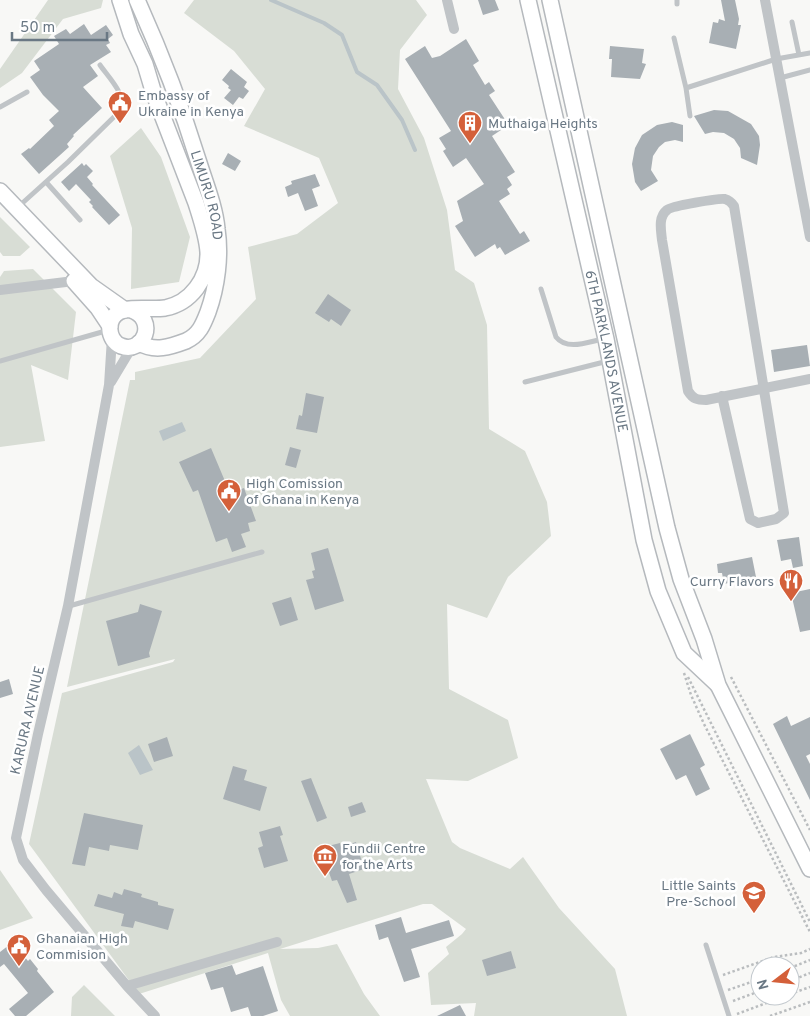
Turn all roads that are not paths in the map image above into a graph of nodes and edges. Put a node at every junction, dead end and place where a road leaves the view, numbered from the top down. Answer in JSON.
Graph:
{"nodes":[{"id":1,"x":120,"y":0,"type":"edge"},
{"id":2,"x":138,"y":0,"type":"edge"},
{"id":3,"x":447,"y":0,"type":"edge"},
{"id":4,"x":528,"y":0,"type":"edge"},
{"id":5,"x":550,"y":0,"type":"edge"},
{"id":6,"x":764,"y":0,"type":"edge"},
{"id":7,"x":792,"y":22,"type":"dead end"},
{"id":8,"x":454,"y":29,"type":"dead end"},
{"id":9,"x":674,"y":38,"type":"dead end"},
{"id":10,"x":810,"y":52,"type":"edge"},
{"id":11,"x":799,"y":55,"type":"junction"},
{"id":12,"x":776,"y":59,"type":"junction"},
{"id":13,"x":100,"y":66,"type":"dead end"},
{"id":14,"x":810,"y":70,"type":"edge"},
{"id":15,"x":780,"y":78,"type":"junction"},
{"id":16,"x":686,"y":88,"type":"junction"},
{"id":17,"x":27,"y":92,"type":"dead end"},
{"id":18,"x":0,"y":107,"type":"edge"},
{"id":19,"x":690,"y":116,"type":"dead end"},
{"id":20,"x":46,"y":182,"type":"junction"},
{"id":21,"x":0,"y":192,"type":"edge"},
{"id":22,"x":0,"y":201,"type":"edge"},
{"id":23,"x":16,"y":209,"type":"junction"},
{"id":24,"x":80,"y":220,"type":"dead end"},
{"id":25,"x":810,"y":237,"type":"edge"},
{"id":26,"x":74,"y":281,"type":"junction"},
{"id":27,"x":541,"y":288,"type":"dead end"},
{"id":28,"x":0,"y":290,"type":"edge"},
{"id":29,"x":128,"y":310,"type":"junction"},
{"id":30,"x":111,"y":332,"type":"junction"},
{"id":31,"x":606,"y":339,"type":"junction"},
{"id":32,"x":135,"y":345,"type":"junction"},
{"id":33,"x":0,"y":361,"type":"edge"},
{"id":34,"x":611,"y":361,"type":"junction"},
{"id":35,"x":810,"y":378,"type":"edge"},
{"id":36,"x":525,"y":382,"type":"dead end"},
{"id":37,"x":109,"y":385,"type":"junction"},
{"id":38,"x":765,"y":387,"type":"junction"},
{"id":39,"x":722,"y":396,"type":"junction"},
{"id":40,"x":262,"y":552,"type":"dead end"},
{"id":41,"x":68,"y":606,"type":"junction"},
{"id":42,"x":718,"y":685,"type":"junction"},
{"id":43,"x":810,"y":869,"type":"edge"},
{"id":44,"x":277,"y":942,"type":"dead end"},
{"id":45,"x":706,"y":945,"type":"dead end"},
{"id":46,"x":127,"y":986,"type":"junction"},
{"id":47,"x":731,"y":1015,"type":"edge"},
{"id":48,"x":155,"y":1016,"type":"edge"}],
"edges":[{"from":1,"to":29,"type":"street"},
{"from":2,"to":32,"type":"street","name":"LIMURU ROAD"},
{"from":3,"to":8,"type":"street"},
{"from":4,"to":31,"type":"street","name":"6TH PARKLANDS AVENUE"},
{"from":5,"to":42,"type":"street","name":"6TH PARKLANDS AVENUE"},
{"from":6,"to":12,"type":"street"},
{"from":7,"to":11,"type":"lane"},
{"from":9,"to":16,"type":"lane"},
{"from":10,"to":11,"type":"lane"},
{"from":11,"to":12,"type":"lane"},
{"from":12,"to":15,"type":"street"},
{"from":12,"to":16,"type":"lane"},
{"from":13,"to":20,"type":"lane"},
{"from":14,"to":15,"type":"lane"},
{"from":15,"to":25,"type":"street"},
{"from":16,"to":19,"type":"lane"},
{"from":17,"to":18,"type":"lane"},
{"from":20,"to":23,"type":"lane"},
{"from":20,"to":24,"type":"lane"},
{"from":21,"to":23,"type":"street"},
{"from":22,"to":26,"type":"street"},
{"from":23,"to":29,"type":"street"},
{"from":26,"to":28,"type":"street"},
{"from":26,"to":30,"type":"street"},
{"from":27,"to":31,"type":"lane"},
{"from":29,"to":30,"type":"street"},
{"from":29,"to":32,"type":"street"},
{"from":30,"to":32,"type":"street"},
{"from":30,"to":33,"type":"lane"},
{"from":30,"to":37,"type":"street","name":"KARURA AVENUE"},
{"from":31,"to":34,"type":"street","name":"6TH PARKLANDS AVENUE"},
{"from":32,"to":37,"type":"street","name":"KARURA AVENUE"},
{"from":34,"to":36,"type":"lane"},
{"from":34,"to":42,"type":"street","name":"6TH PARKLANDS AVENUE"},
{"from":35,"to":38,"type":"street"},
{"from":37,"to":41,"type":"street","name":"KARURA AVENUE"},
{"from":38,"to":39,"type":"street"},
{"from":38,"to":39,"type":"street"},
{"from":38,"to":39,"type":"street"},
{"from":40,"to":41,"type":"lane"},
{"from":41,"to":46,"type":"street","name":"KARURA AVENUE"},
{"from":42,"to":43,"type":"street","name":"6TH PARKLANDS AVENUE"},
{"from":44,"to":46,"type":"street"},
{"from":45,"to":47,"type":"lane"},
{"from":46,"to":48,"type":"street","name":"KARURA AVENUE"}]}
